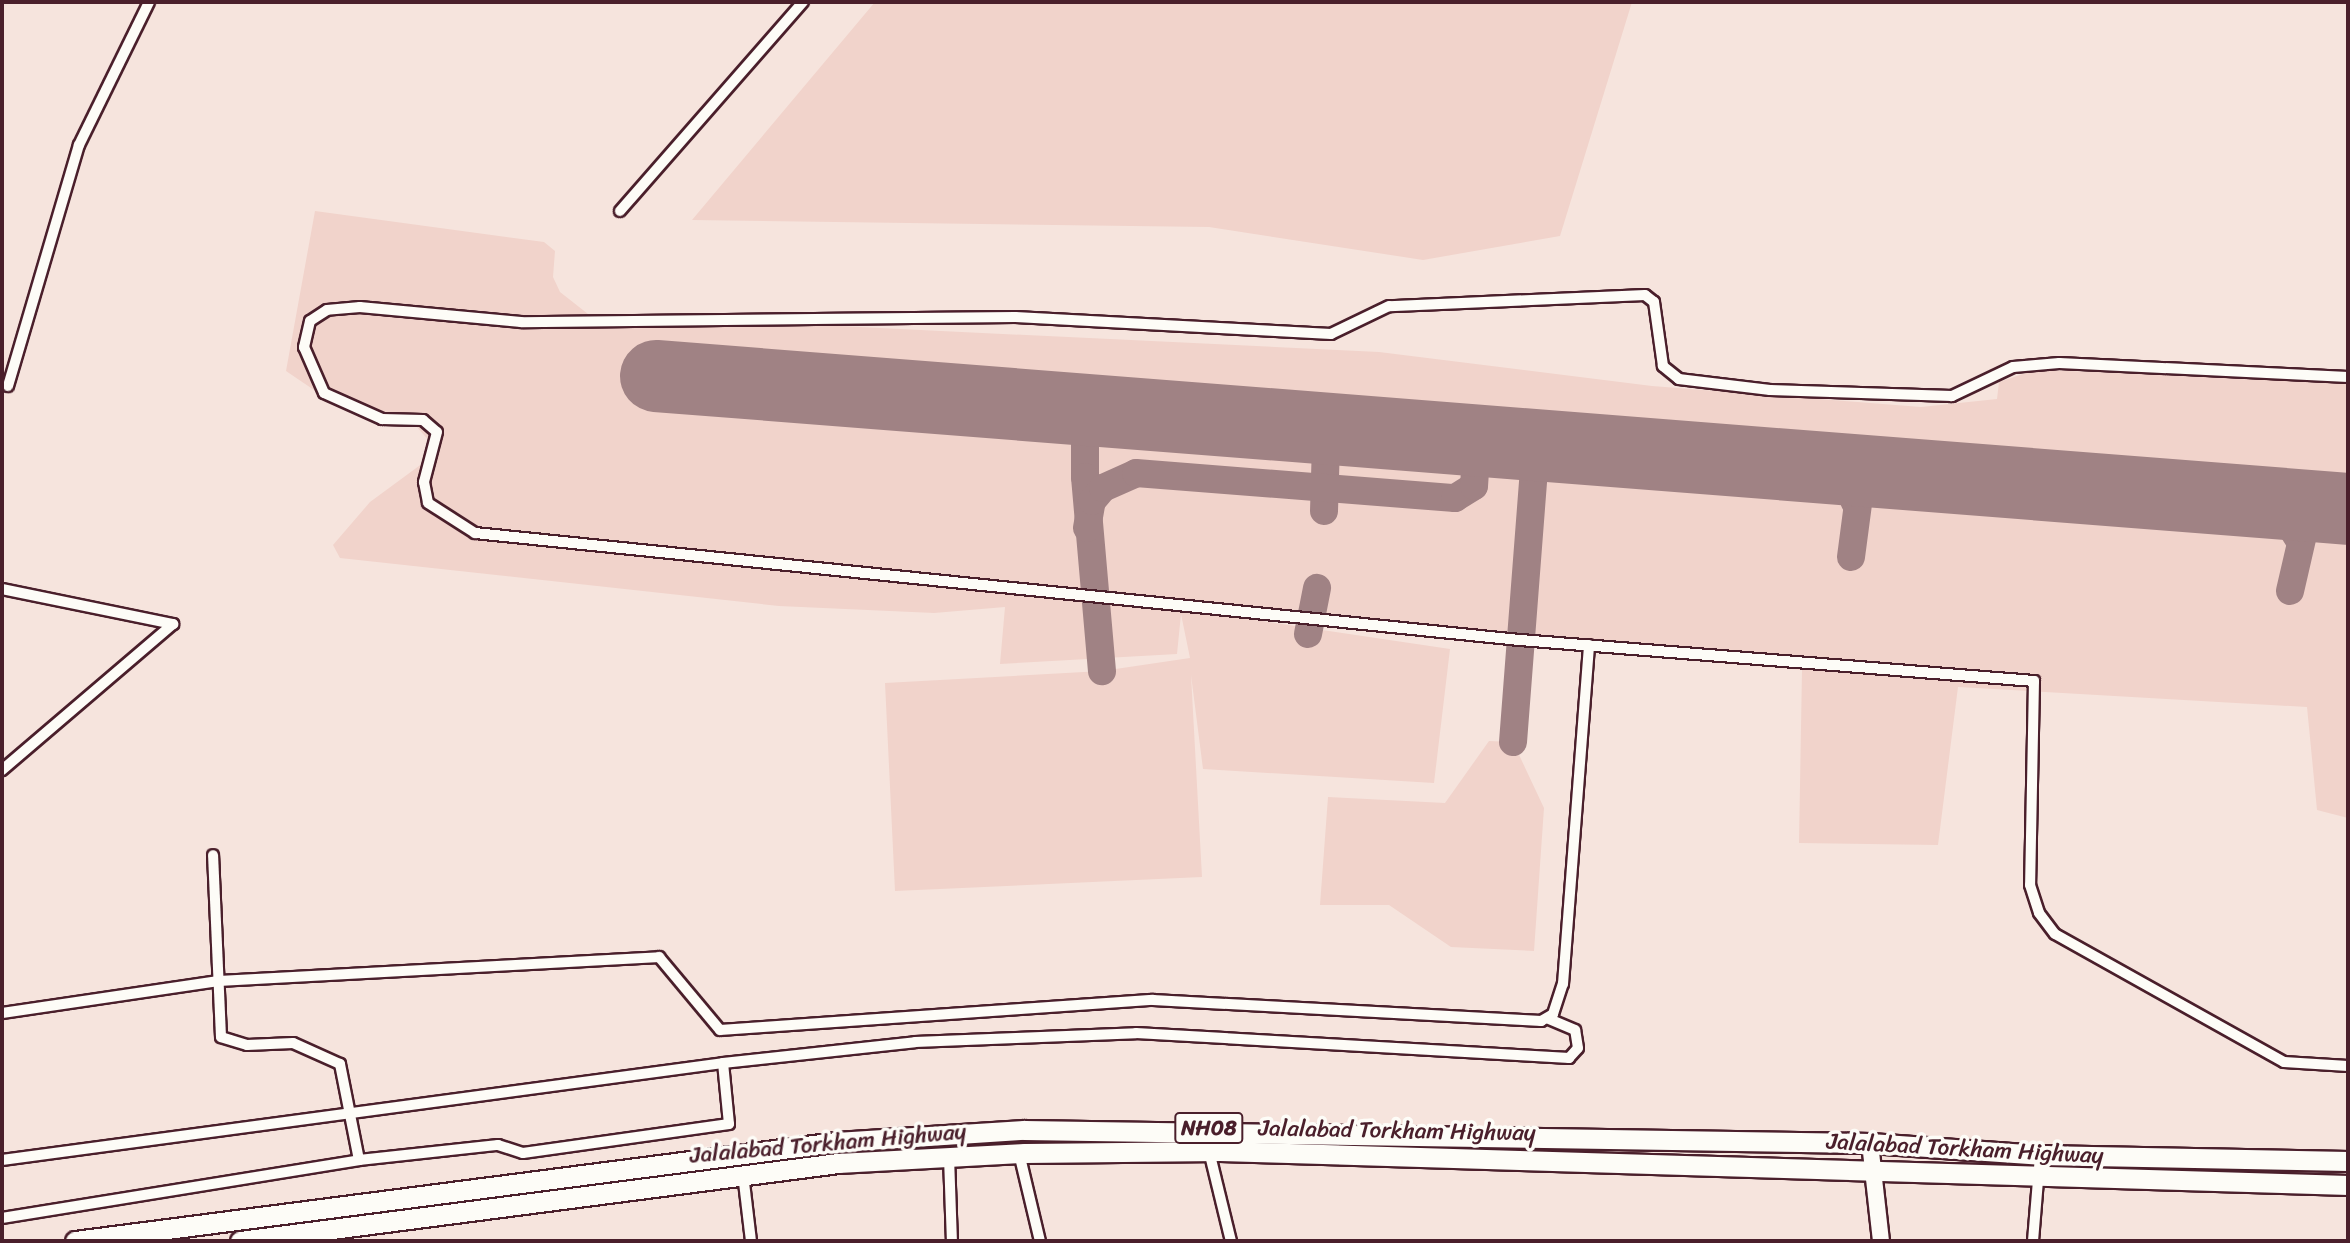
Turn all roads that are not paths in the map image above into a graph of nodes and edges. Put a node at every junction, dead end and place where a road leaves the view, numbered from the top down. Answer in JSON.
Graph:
{"nodes":[{"id":1,"x":149,"y":2,"type":"edge"},
{"id":2,"x":803,"y":2,"type":"edge"},
{"id":3,"x":620,"y":211,"type":"dead end"},
{"id":4,"x":2348,"y":377,"type":"edge"},
{"id":5,"x":9,"y":386,"type":"dead end"},
{"id":6,"x":2,"y":589,"type":"edge"},
{"id":7,"x":1589,"y":645,"type":"junction"},
{"id":8,"x":2,"y":770,"type":"edge"},
{"id":9,"x":212,"y":855,"type":"dead end"},
{"id":10,"x":219,"y":981,"type":"junction"},
{"id":11,"x":2,"y":1013,"type":"edge"},
{"id":12,"x":1547,"y":1018,"type":"junction"},
{"id":13,"x":723,"y":1063,"type":"junction"},
{"id":14,"x":2348,"y":1066,"type":"edge"},
{"id":15,"x":352,"y":1117,"type":"junction"},
{"id":16,"x":1871,"y":1143,"type":"junction"},
{"id":17,"x":1209,"y":1151,"type":"junction"},
{"id":18,"x":1019,"y":1153,"type":"junction"},
{"id":19,"x":2040,"y":1155,"type":"junction"},
{"id":20,"x":949,"y":1157,"type":"junction"},
{"id":21,"x":2,"y":1160,"type":"edge"},
{"id":22,"x":359,"y":1160,"type":"junction"},
{"id":23,"x":2348,"y":1161,"type":"edge"},
{"id":24,"x":1871,"y":1167,"type":"junction"},
{"id":25,"x":743,"y":1174,"type":"junction"},
{"id":26,"x":2039,"y":1180,"type":"junction"},
{"id":27,"x":2348,"y":1185,"type":"edge"},
{"id":28,"x":2,"y":1218,"type":"edge"},
{"id":29,"x":75,"y":1241,"type":"edge"},
{"id":30,"x":240,"y":1241,"type":"edge"},
{"id":31,"x":751,"y":1241,"type":"edge"},
{"id":32,"x":952,"y":1241,"type":"edge"},
{"id":33,"x":1040,"y":1241,"type":"edge"},
{"id":34,"x":1231,"y":1241,"type":"edge"},
{"id":35,"x":1881,"y":1241,"type":"edge"},
{"id":36,"x":2034,"y":1241,"type":"edge"}],
"edges":[{"from":1,"to":5,"type":"street"},
{"from":2,"to":3,"type":"street"},
{"from":4,"to":7,"type":"street"},
{"from":6,"to":8,"type":"street"},
{"from":7,"to":12,"type":"street"},
{"from":7,"to":14,"type":"street"},
{"from":9,"to":10,"type":"street"},
{"from":10,"to":11,"type":"street"},
{"from":10,"to":12,"type":"street"},
{"from":10,"to":15,"type":"street"},
{"from":12,"to":13,"type":"street"},
{"from":13,"to":15,"type":"street"},
{"from":13,"to":22,"type":"street"},
{"from":15,"to":21,"type":"street"},
{"from":15,"to":22,"type":"street"},
{"from":16,"to":19,"type":"highway","number":"NH08"},
{"from":16,"to":24,"type":"street"},
{"from":16,"to":29,"type":"highway","number":"NH08"},
{"from":17,"to":18,"type":"highway","name":"Jalalabad Torkham Highway","number":"NH08"},
{"from":17,"to":24,"type":"highway","name":"Jalalabad Torkham Highway","number":"NH08"},
{"from":17,"to":34,"type":"street"},
{"from":18,"to":20,"type":"highway","name":"Jalalabad Torkham Highway","number":"NH08"},
{"from":18,"to":33,"type":"street"},
{"from":19,"to":23,"type":"highway","number":"NH08"},
{"from":19,"to":26,"type":"street"},
{"from":20,"to":25,"type":"highway","name":"Jalalabad Torkham Highway","number":"NH08"},
{"from":20,"to":32,"type":"street"},
{"from":22,"to":28,"type":"street"},
{"from":24,"to":26,"type":"highway","name":"Jalalabad Torkham Highway","number":"NH08"},
{"from":24,"to":35,"type":"street"},
{"from":25,"to":30,"type":"highway","name":"Jalalabad Torkham Highway","number":"NH08"},
{"from":25,"to":31,"type":"street"},
{"from":26,"to":27,"type":"highway","name":"Jalalabad Torkham Highway","number":"NH08"},
{"from":26,"to":36,"type":"street"}]}
